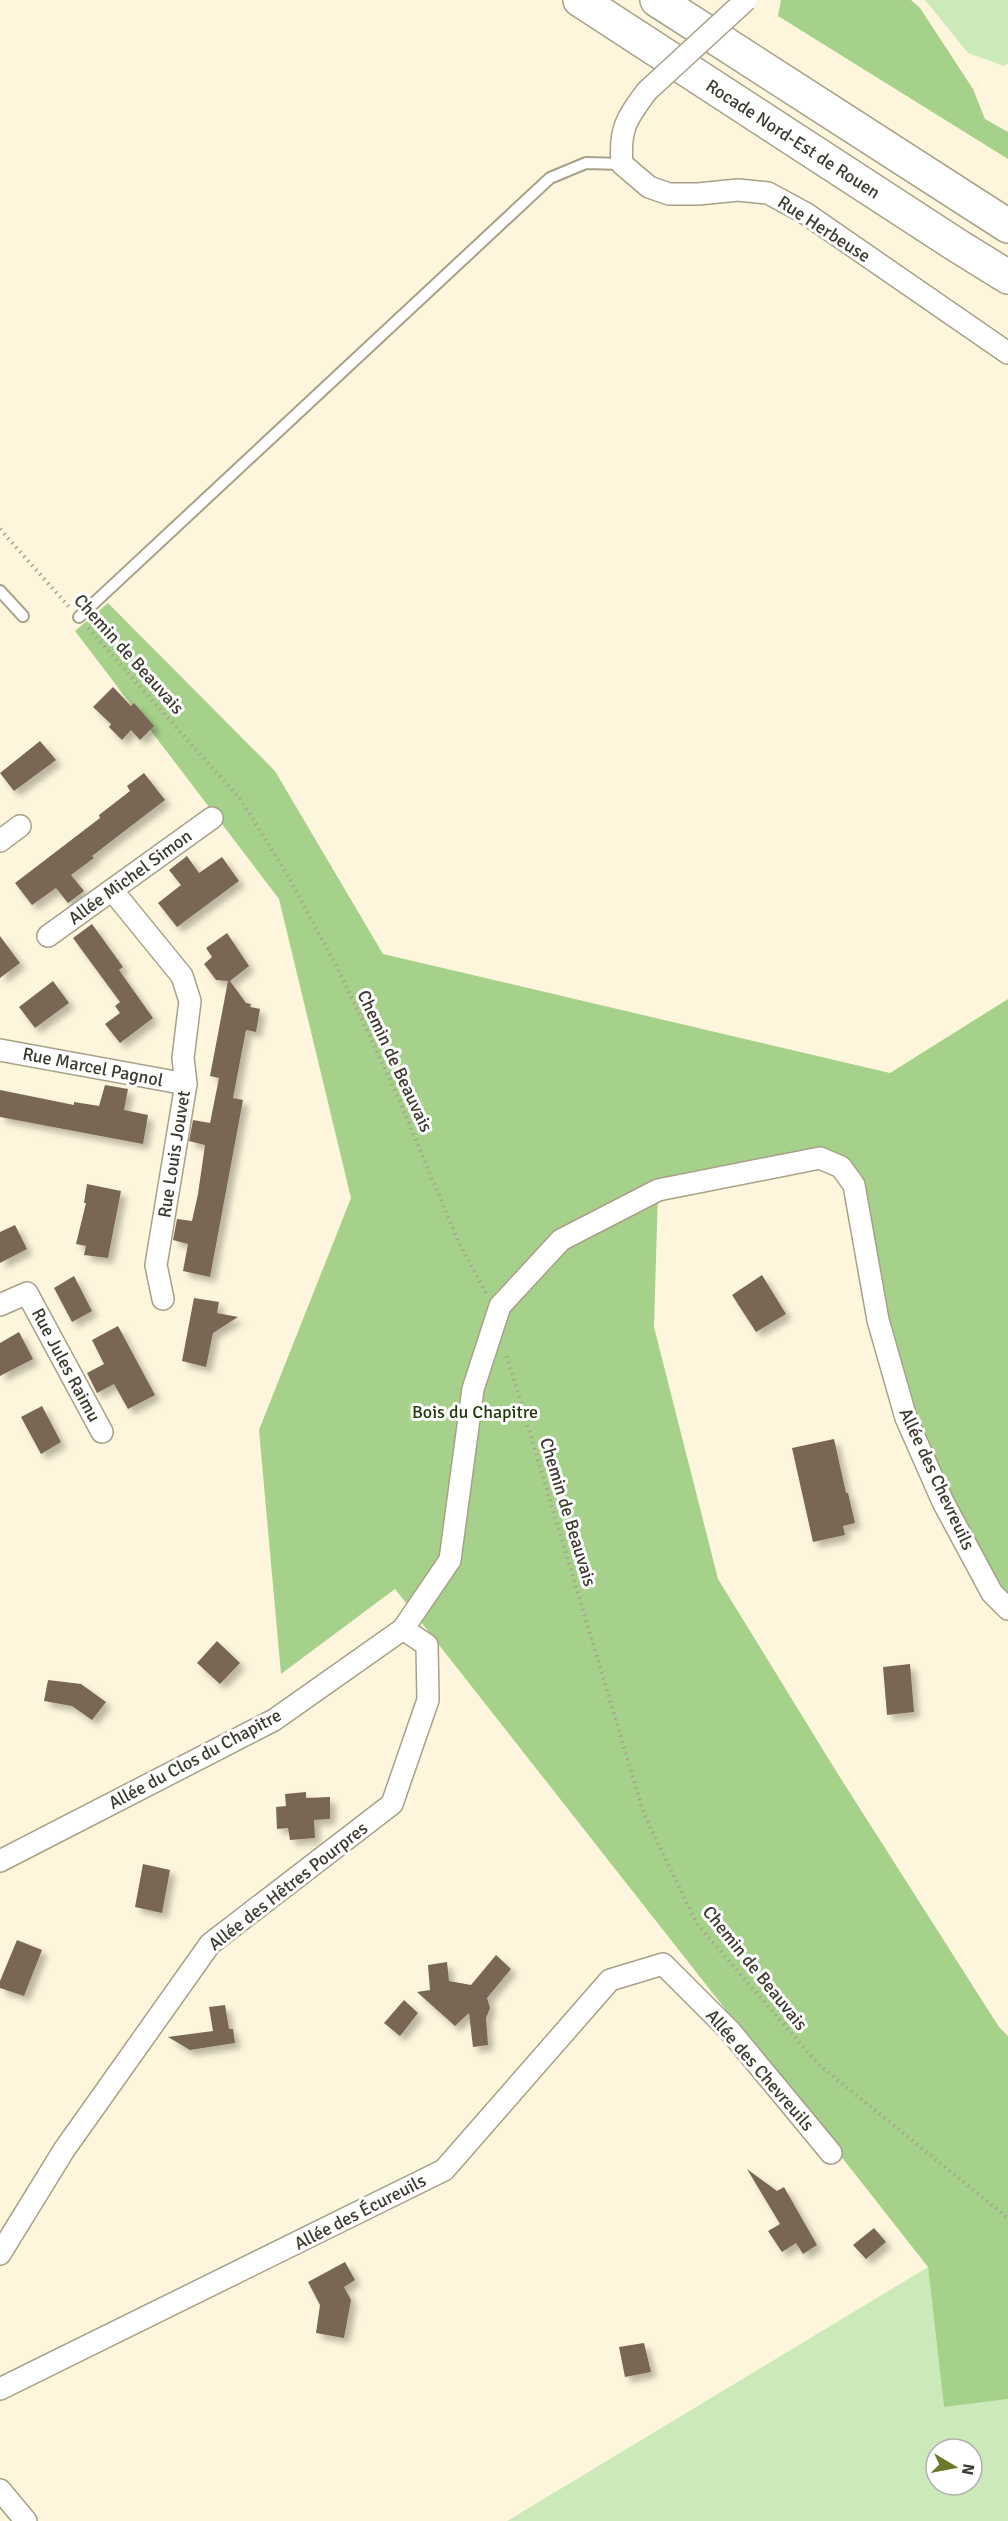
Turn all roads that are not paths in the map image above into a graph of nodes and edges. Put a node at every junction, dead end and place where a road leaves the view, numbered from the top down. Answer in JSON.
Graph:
{"nodes":[{"id":1,"x":580,"y":0,"type":"edge"},
{"id":2,"x":657,"y":0,"type":"edge"},
{"id":3,"x":747,"y":0,"type":"edge"},
{"id":4,"x":622,"y":164,"type":"junction"},
{"id":5,"x":1008,"y":226,"type":"edge"},
{"id":6,"x":958,"y":246,"type":"junction"},
{"id":7,"x":1008,"y":277,"type":"edge"},
{"id":8,"x":1008,"y":286,"type":"edge"},
{"id":9,"x":1008,"y":353,"type":"edge"},
{"id":10,"x":0,"y":591,"type":"edge"},
{"id":11,"x":23,"y":616,"type":"dead end"},
{"id":12,"x":79,"y":617,"type":"road end"},
{"id":13,"x":212,"y":818,"type":"dead end"},
{"id":14,"x":20,"y":826,"type":"dead end"},
{"id":15,"x":0,"y":841,"type":"edge"},
{"id":16,"x":112,"y":890,"type":"junction"},
{"id":17,"x":48,"y":936,"type":"dead end"},
{"id":18,"x":1,"y":1048,"type":"edge"},
{"id":19,"x":186,"y":1084,"type":"junction"},
{"id":20,"x":841,"y":1167,"type":"joint"},
{"id":21,"x":163,"y":1299,"type":"dead end"},
{"id":22,"x":0,"y":1305,"type":"edge"},
{"id":23,"x":102,"y":1432,"type":"dead end"},
{"id":24,"x":1008,"y":1609,"type":"edge"},
{"id":25,"x":403,"y":1629,"type":"junction"},
{"id":26,"x":0,"y":1861,"type":"edge"},
{"id":27,"x":663,"y":1964,"type":"joint"},
{"id":28,"x":831,"y":2153,"type":"dead end"},
{"id":29,"x":0,"y":2254,"type":"edge"},
{"id":30,"x":0,"y":2389,"type":"edge"},
{"id":31,"x":0,"y":2490,"type":"edge"},
{"id":32,"x":26,"y":2521,"type":"edge"}],
"edges":[{"from":1,"to":6,"type":"highway","name":"Rocade Nord-Est de Rouen"},
{"from":2,"to":5,"type":"highway"},
{"from":3,"to":4,"type":"street","bridge":true},
{"from":4,"to":9,"type":"street","name":"Rue Herbeuse"},
{"from":4,"to":12,"type":"lane"},
{"from":6,"to":7,"type":"highway","name":"Rocade Nord-Est de Rouen"},
{"from":6,"to":8,"type":"highway"},
{"from":10,"to":11,"type":"lane"},
{"from":13,"to":16,"type":"street","name":"Allée Michel Simon"},
{"from":14,"to":15,"type":"street"},
{"from":16,"to":17,"type":"street","name":"Allée Michel Simon"},
{"from":16,"to":19,"type":"street","name":"Rue Louis Jouvet"},
{"from":18,"to":19,"type":"street","name":"Rue Marcel Pagnol"},
{"from":19,"to":21,"type":"street","name":"Rue Louis Jouvet"},
{"from":20,"to":24,"type":"street","name":"Allée des Chevreuils"},
{"from":20,"to":25,"type":"street","name":"Allée du Clos du Chapitre"},
{"from":22,"to":23,"type":"street","name":"Rue Jules Raimu"},
{"from":25,"to":26,"type":"street","name":"Allée du Clos du Chapitre"},
{"from":25,"to":29,"type":"street","name":"Allée des Hêtres Pourpres"},
{"from":27,"to":28,"type":"street","name":"Allée des Chevreuils"},
{"from":27,"to":30,"type":"street","name":"Allée des Écureuils"},
{"from":31,"to":32,"type":"street"}]}
